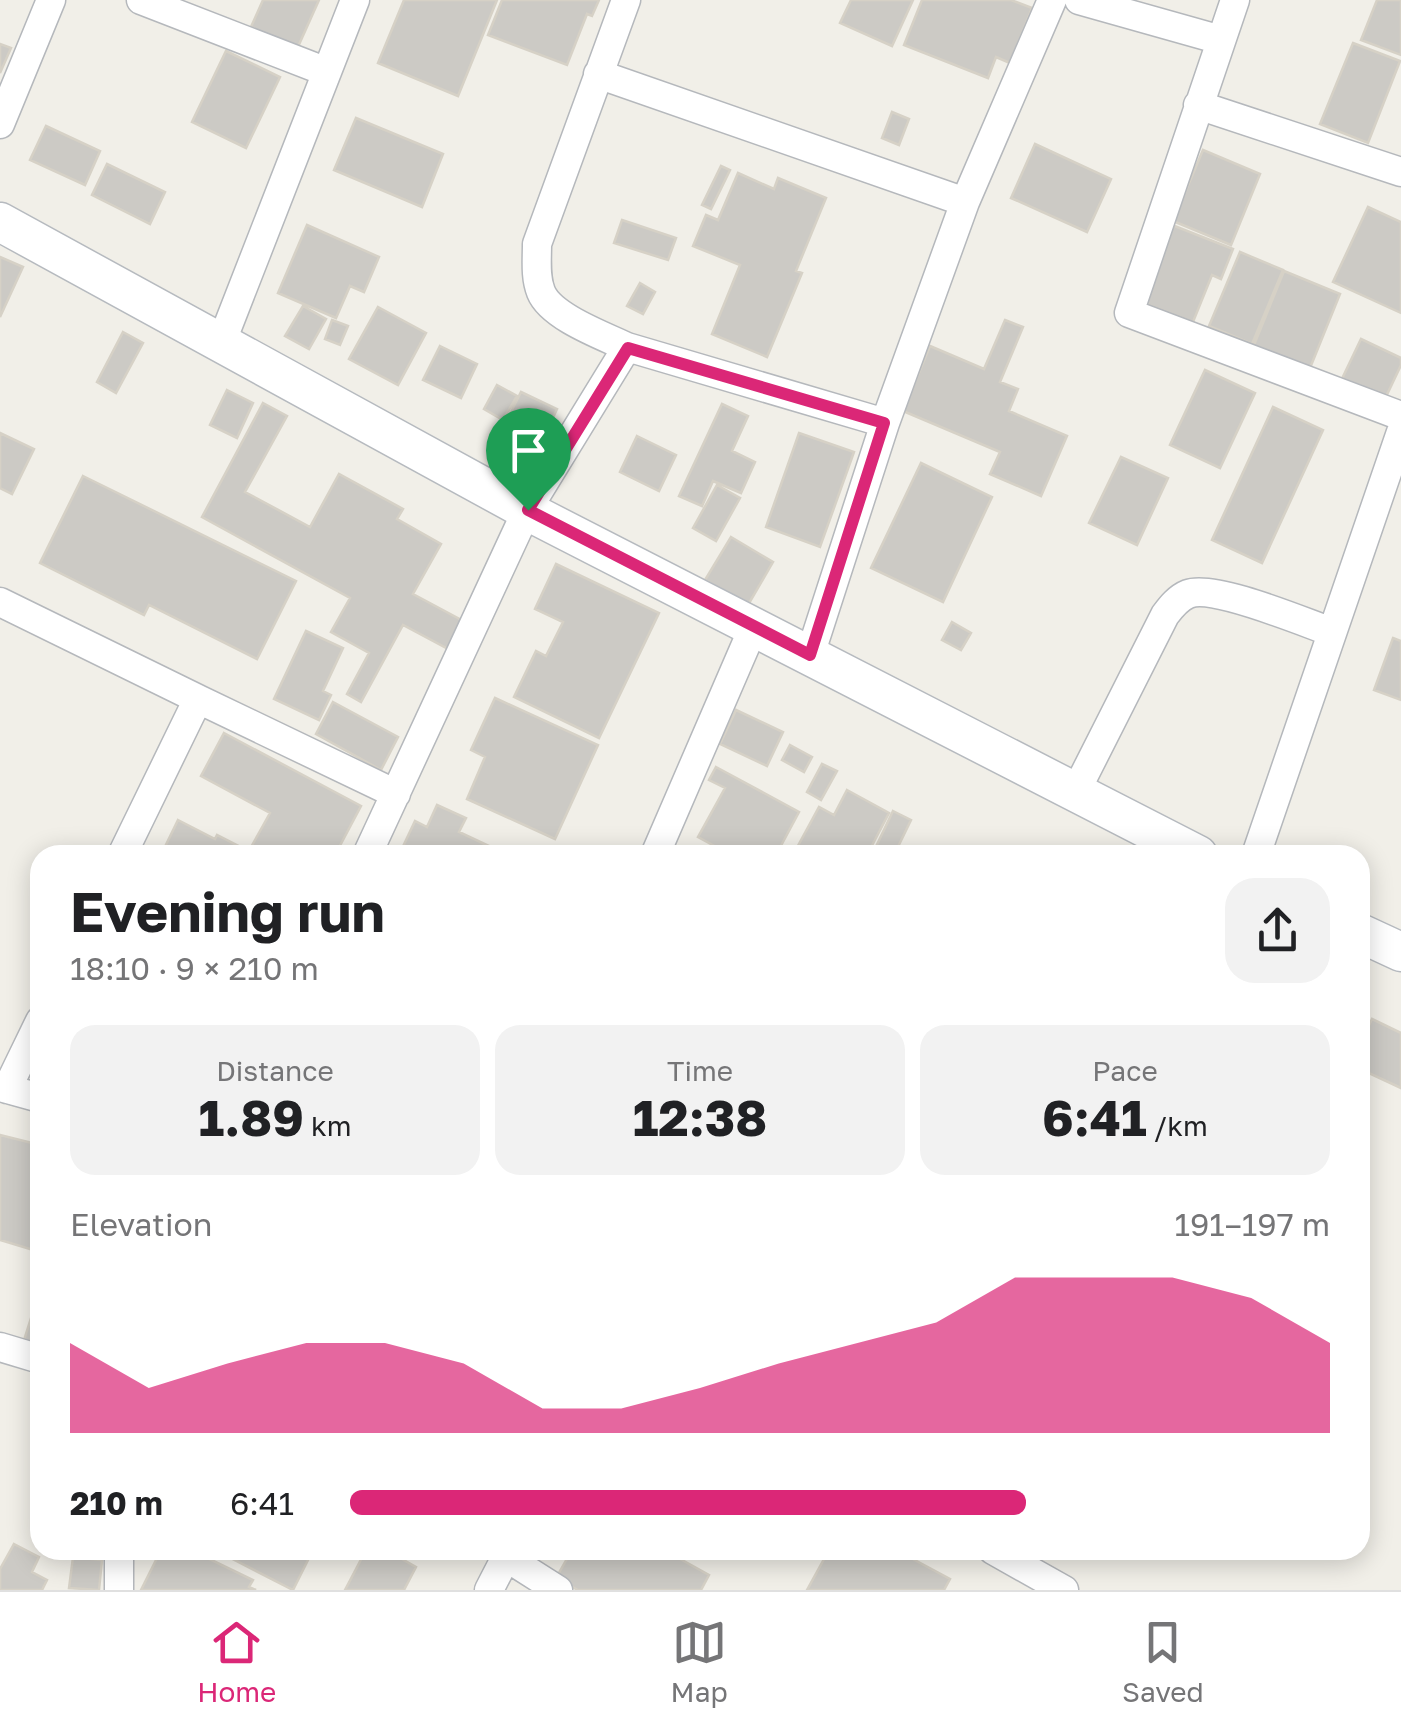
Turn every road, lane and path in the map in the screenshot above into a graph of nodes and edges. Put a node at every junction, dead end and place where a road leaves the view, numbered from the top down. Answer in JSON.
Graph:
{"nodes":[{"id":1,"x":51,"y":0,"type":"edge"},
{"id":2,"x":141,"y":0,"type":"edge"},
{"id":3,"x":355,"y":0,"type":"edge"},
{"id":4,"x":626,"y":0,"type":"edge"},
{"id":5,"x":1052,"y":0,"type":"edge"},
{"id":6,"x":1079,"y":0,"type":"edge"},
{"id":7,"x":1235,"y":0,"type":"edge"},
{"id":8,"x":1221,"y":40,"type":"junction"},
{"id":9,"x":327,"y":72,"type":"junction"},
{"id":10,"x":598,"y":74,"type":"junction"},
{"id":11,"x":1198,"y":105,"type":"junction"},
{"id":12,"x":0,"y":124,"type":"edge"},
{"id":13,"x":1401,"y":172,"type":"edge"},
{"id":14,"x":964,"y":202,"type":"junction"},
{"id":15,"x":0,"y":222,"type":"edge"},
{"id":16,"x":222,"y":342,"type":"junction"},
{"id":17,"x":628,"y":348,"type":"junction"},
{"id":18,"x":1401,"y":416,"type":"edge"},
{"id":19,"x":884,"y":423,"type":"junction"},
{"id":20,"x":1401,"y":432,"type":"edge"},
{"id":21,"x":528,"y":510,"type":"junction"},
{"id":22,"x":0,"y":602,"type":"edge"},
{"id":23,"x":754,"y":626,"type":"junction"},
{"id":24,"x":1332,"y":632,"type":"junction"},
{"id":25,"x":810,"y":655,"type":"junction"},
{"id":26,"x":198,"y":700,"type":"junction"},
{"id":27,"x":1075,"y":793,"type":"junction"},
{"id":28,"x":396,"y":794,"type":"junction"},
{"id":29,"x":127,"y":845,"type":"edge"},
{"id":30,"x":373,"y":845,"type":"edge"},
{"id":31,"x":659,"y":845,"type":"edge"},
{"id":32,"x":1178,"y":845,"type":"edge"},
{"id":33,"x":1259,"y":845,"type":"edge"},
{"id":34,"x":1370,"y":938,"type":"edge"},
{"id":35,"x":1401,"y":952,"type":"edge"},
{"id":36,"x":30,"y":1039,"type":"edge"},
{"id":37,"x":3,"y":1088,"type":"edge"},
{"id":38,"x":30,"y":1095,"type":"edge"},
{"id":39,"x":0,"y":1347,"type":"edge"},
{"id":40,"x":30,"y":1356,"type":"edge"},
{"id":41,"x":120,"y":1560,"type":"edge"},
{"id":42,"x":497,"y":1560,"type":"edge"},
{"id":43,"x":509,"y":1560,"type":"edge"},
{"id":44,"x":1027,"y":1560,"type":"edge"},
{"id":45,"x":118,"y":1590,"type":"edge"},
{"id":46,"x":489,"y":1590,"type":"edge"},
{"id":47,"x":558,"y":1590,"type":"edge"},
{"id":48,"x":1064,"y":1590,"type":"edge"}],
"edges":[{"from":1,"to":12,"type":"street"},
{"from":2,"to":9,"type":"street"},
{"from":3,"to":9,"type":"street"},
{"from":4,"to":10,"type":"street"},
{"from":5,"to":14,"type":"street"},
{"from":6,"to":8,"type":"street"},
{"from":7,"to":8,"type":"street"},
{"from":8,"to":11,"type":"street"},
{"from":9,"to":16,"type":"street"},
{"from":10,"to":14,"type":"street"},
{"from":10,"to":17,"type":"street"},
{"from":11,"to":13,"type":"street"},
{"from":11,"to":18,"type":"street"},
{"from":14,"to":19,"type":"street"},
{"from":15,"to":16,"type":"street"},
{"from":16,"to":21,"type":"street"},
{"from":17,"to":19,"type":"street"},
{"from":17,"to":21,"type":"street"},
{"from":19,"to":25,"type":"street"},
{"from":20,"to":24,"type":"street"},
{"from":21,"to":23,"type":"street"},
{"from":21,"to":28,"type":"street"},
{"from":22,"to":26,"type":"street"},
{"from":23,"to":25,"type":"street"},
{"from":23,"to":31,"type":"street"},
{"from":24,"to":27,"type":"street"},
{"from":24,"to":33,"type":"street"},
{"from":25,"to":27,"type":"street"},
{"from":26,"to":28,"type":"street"},
{"from":26,"to":29,"type":"street"},
{"from":27,"to":32,"type":"street"},
{"from":28,"to":30,"type":"street"},
{"from":34,"to":35,"type":"street"},
{"from":36,"to":37,"type":"street"},
{"from":37,"to":38,"type":"street"},
{"from":39,"to":40,"type":"street"},
{"from":41,"to":45,"type":"street"},
{"from":42,"to":46,"type":"street"},
{"from":43,"to":47,"type":"street"},
{"from":44,"to":48,"type":"street"}]}
